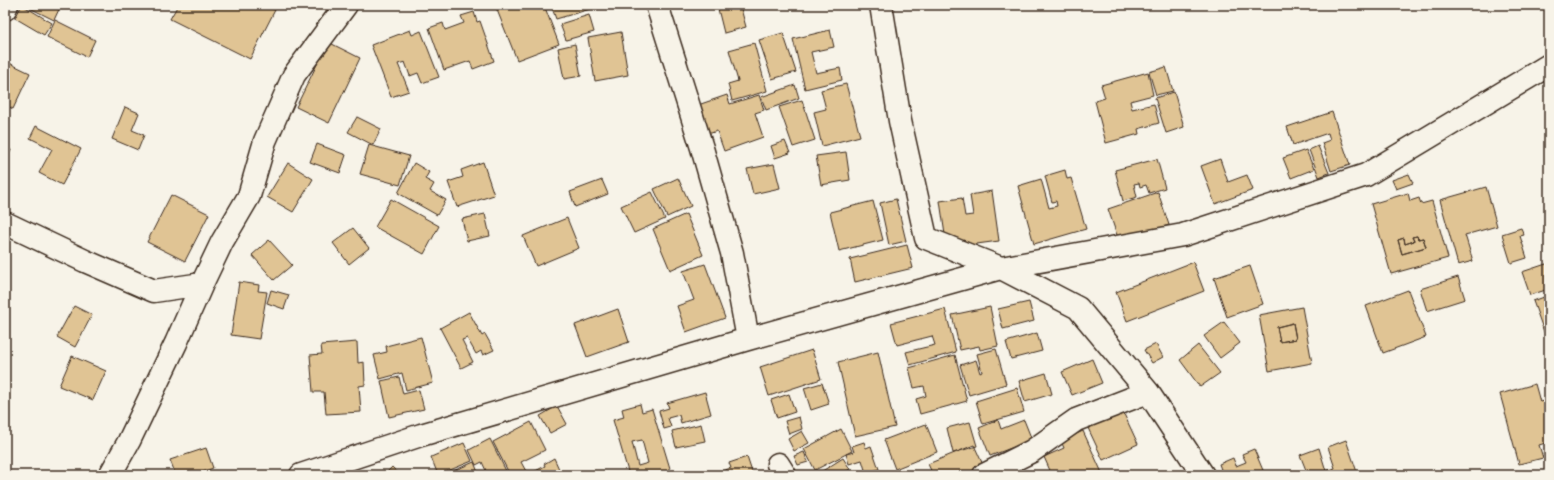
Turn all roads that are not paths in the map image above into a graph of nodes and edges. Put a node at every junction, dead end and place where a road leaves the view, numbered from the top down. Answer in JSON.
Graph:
{"nodes":[{"id":1,"x":7,"y":5,"type":"edge"},
{"id":2,"x":346,"y":5,"type":"edge"},
{"id":3,"x":657,"y":5,"type":"edge"},
{"id":4,"x":881,"y":5,"type":"edge"},
{"id":5,"x":5,"y":9,"type":"edge"},
{"id":6,"x":1549,"y":65,"type":"edge"},
{"id":7,"x":5,"y":222,"type":"edge"},
{"id":8,"x":1001,"y":268,"type":"junction"},
{"id":9,"x":202,"y":284,"type":"junction"},
{"id":10,"x":748,"y":338,"type":"junction"},
{"id":11,"x":1148,"y":392,"type":"junction"},
{"id":12,"x":110,"y":475,"type":"edge"},
{"id":13,"x":301,"y":475,"type":"edge"},
{"id":14,"x":984,"y":475,"type":"edge"},
{"id":15,"x":1202,"y":475,"type":"edge"}],
"edges":[{"from":1,"to":5,"type":"street"},
{"from":2,"to":9,"type":"street"},
{"from":3,"to":10,"type":"street"},
{"from":4,"to":8,"type":"street"},
{"from":6,"to":8,"type":"street"},
{"from":7,"to":9,"type":"street"},
{"from":8,"to":10,"type":"street"},
{"from":8,"to":11,"type":"street"},
{"from":9,"to":12,"type":"street"},
{"from":10,"to":13,"type":"street"},
{"from":11,"to":14,"type":"street"},
{"from":11,"to":15,"type":"street"}]}
